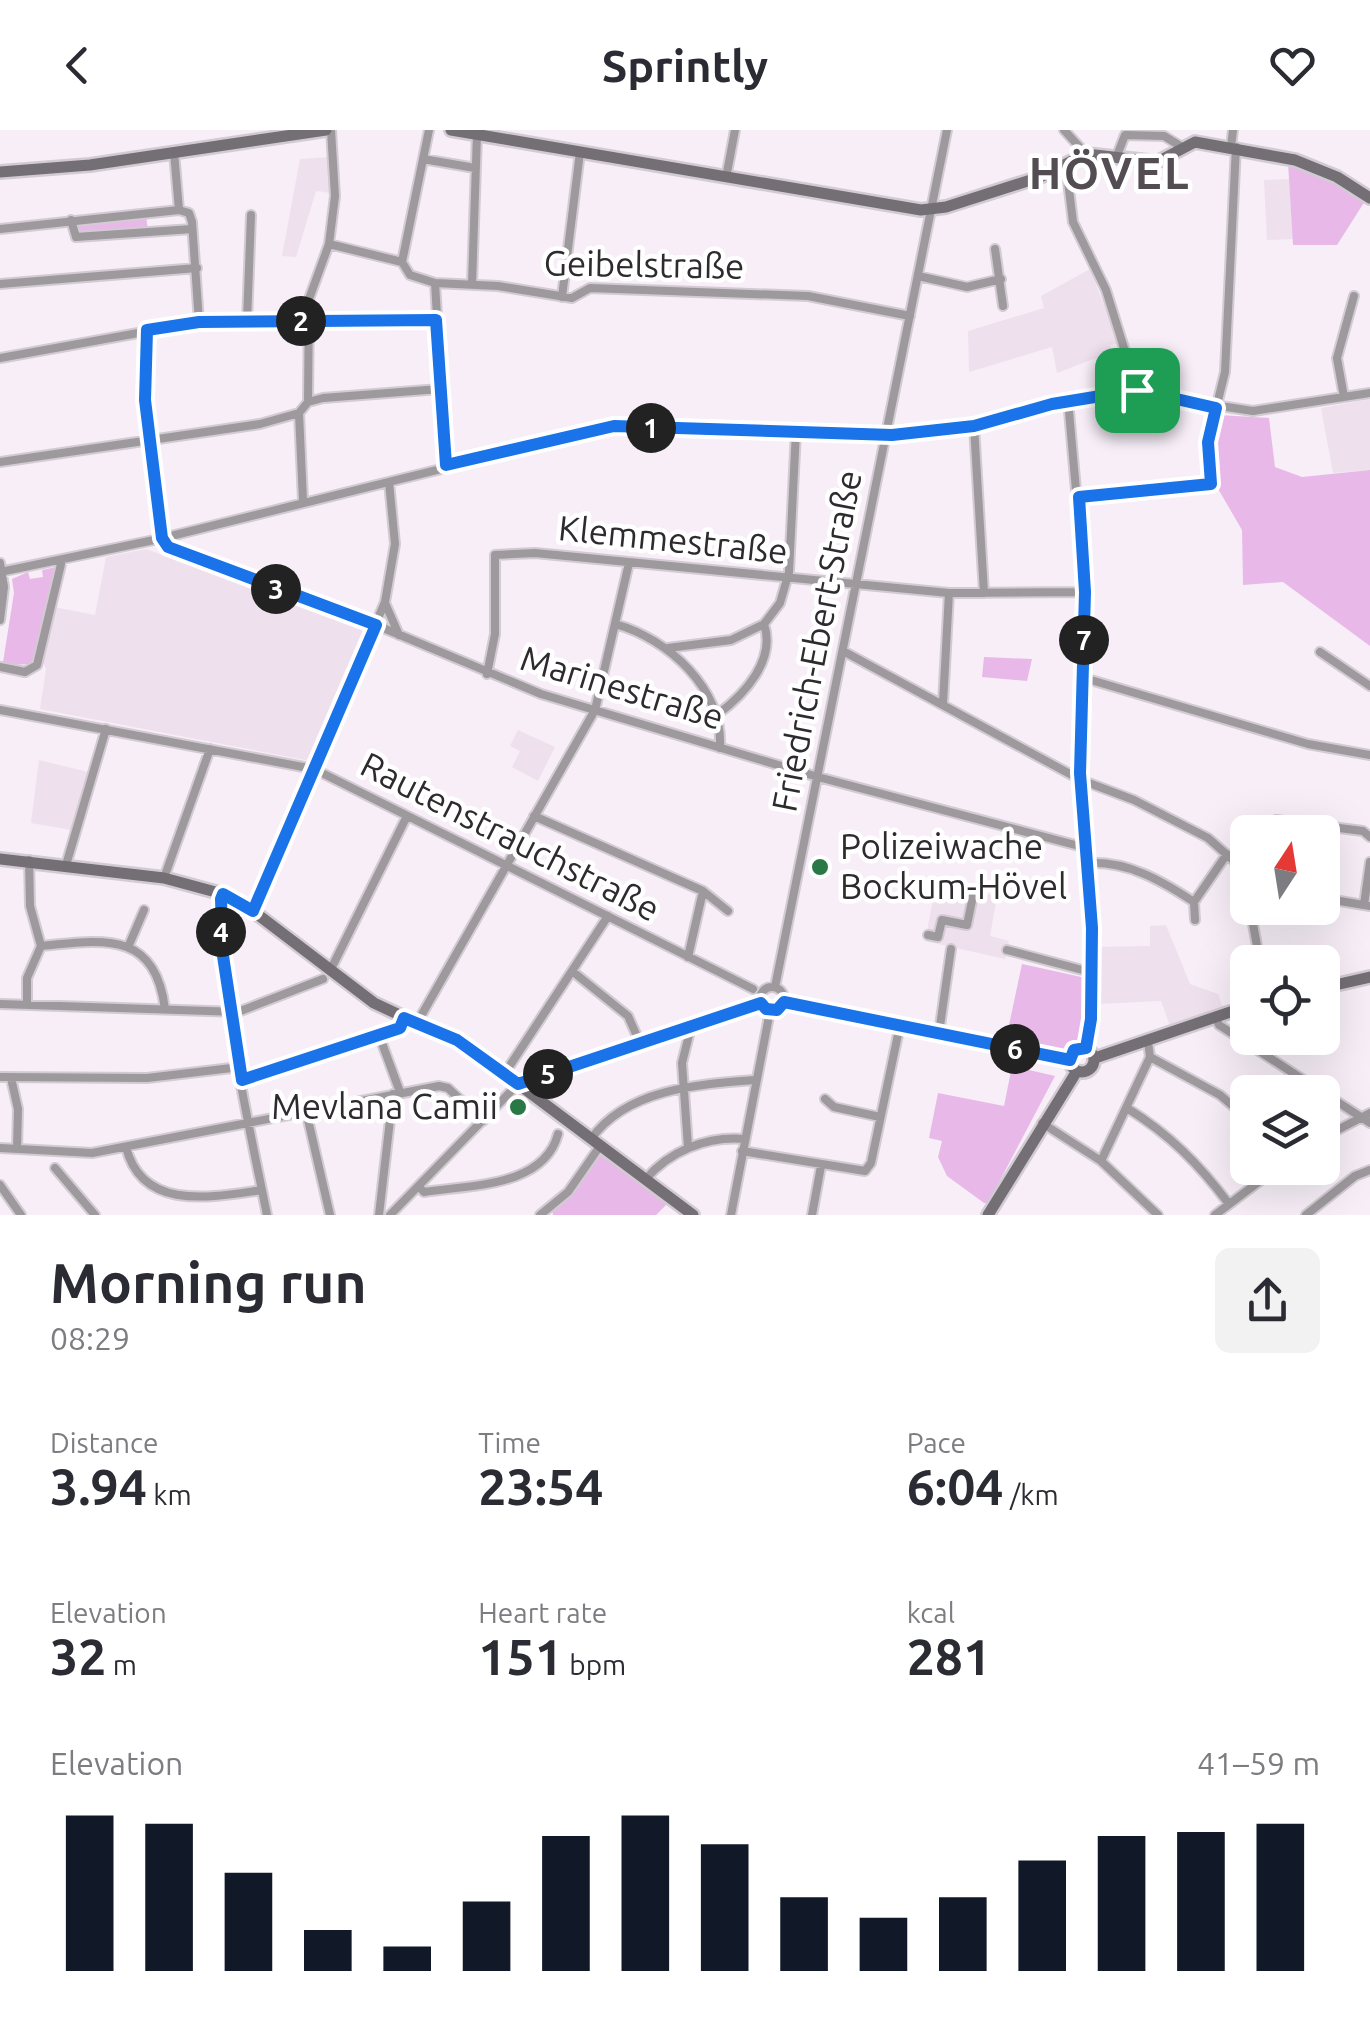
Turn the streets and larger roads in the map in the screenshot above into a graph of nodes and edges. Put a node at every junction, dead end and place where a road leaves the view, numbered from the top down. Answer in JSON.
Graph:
{"nodes":[{"id":1,"x":329,"y":130,"type":"edge"},
{"id":2,"x":429,"y":130,"type":"edge"},
{"id":3,"x":452,"y":130,"type":"edge"},
{"id":4,"x":735,"y":130,"type":"edge"},
{"id":5,"x":947,"y":130,"type":"edge"},
{"id":6,"x":1064,"y":130,"type":"edge"},
{"id":7,"x":1233,"y":130,"type":"edge"},
{"id":8,"x":477,"y":134,"type":"junction"},
{"id":9,"x":509,"y":135,"type":"edge"},
{"id":10,"x":1182,"y":147,"type":"junction"},
{"id":11,"x":1234,"y":147,"type":"junction"},
{"id":12,"x":174,"y":152,"type":"junction"},
{"id":13,"x":580,"y":152,"type":"junction"},
{"id":14,"x":1086,"y":154,"type":"junction"},
{"id":15,"x":1116,"y":158,"type":"junction"},
{"id":16,"x":424,"y":159,"type":"junction"},
{"id":17,"x":1066,"y":165,"type":"junction"},
{"id":18,"x":475,"y":168,"type":"junction"},
{"id":19,"x":0,"y":172,"type":"edge"},
{"id":20,"x":726,"y":178,"type":"junction"},
{"id":21,"x":1370,"y":198,"type":"edge"},
{"id":22,"x":179,"y":210,"type":"junction"},
{"id":23,"x":930,"y":210,"type":"junction"},
{"id":24,"x":251,"y":215,"type":"dead end"},
{"id":25,"x":71,"y":220,"type":"junction"},
{"id":26,"x":0,"y":229,"type":"edge"},
{"id":27,"x":192,"y":229,"type":"junction"},
{"id":28,"x":329,"y":244,"type":"junction"},
{"id":29,"x":995,"y":249,"type":"dead end"},
{"id":30,"x":402,"y":262,"type":"junction"},
{"id":31,"x":197,"y":268,"type":"junction"},
{"id":32,"x":918,"y":276,"type":"junction"},
{"id":33,"x":1001,"y":279,"type":"junction"},
{"id":34,"x":435,"y":283,"type":"junction"},
{"id":35,"x":0,"y":284,"type":"edge"},
{"id":36,"x":472,"y":284,"type":"junction"},
{"id":37,"x":1354,"y":296,"type":"dead end"},
{"id":38,"x":562,"y":297,"type":"junction"},
{"id":39,"x":1003,"y":306,"type":"dead end"},
{"id":40,"x":910,"y":316,"type":"junction"},
{"id":41,"x":436,"y":320,"type":"junction"},
{"id":42,"x":247,"y":321,"type":"junction"},
{"id":43,"x":308,"y":321,"type":"junction"},
{"id":44,"x":199,"y":322,"type":"junction"},
{"id":45,"x":147,"y":330,"type":"junction"},
{"id":46,"x":0,"y":358,"type":"edge"},
{"id":47,"x":440,"y":389,"type":"junction"},
{"id":48,"x":1137,"y":390,"type":"junction"},
{"id":49,"x":1370,"y":392,"type":"edge"},
{"id":50,"x":1344,"y":397,"type":"junction"},
{"id":51,"x":1068,"y":400,"type":"junction"},
{"id":52,"x":308,"y":402,"type":"junction"},
{"id":53,"x":1216,"y":408,"type":"junction"},
{"id":54,"x":299,"y":413,"type":"junction"},
{"id":55,"x":974,"y":426,"type":"junction"},
{"id":56,"x":796,"y":432,"type":"junction"},
{"id":57,"x":886,"y":435,"type":"junction"},
{"id":58,"x":152,"y":439,"type":"junction"},
{"id":59,"x":0,"y":462,"type":"edge"},
{"id":60,"x":446,"y":465,"type":"junction"},
{"id":61,"x":388,"y":482,"type":"junction"},
{"id":62,"x":1079,"y":497,"type":"junction"},
{"id":63,"x":303,"y":501,"type":"junction"},
{"id":64,"x":162,"y":538,"type":"junction"},
{"id":65,"x":62,"y":560,"type":"junction"},
{"id":66,"x":629,"y":563,"type":"junction"},
{"id":67,"x":0,"y":569,"type":"edge"},
{"id":68,"x":788,"y":580,"type":"junction"},
{"id":69,"x":856,"y":586,"type":"junction"},
{"id":70,"x":1085,"y":592,"type":"junction"},
{"id":71,"x":949,"y":593,"type":"junction"},
{"id":72,"x":984,"y":593,"type":"junction"},
{"id":73,"x":385,"y":602,"type":"junction"},
{"id":74,"x":0,"y":620,"type":"edge"},
{"id":75,"x":615,"y":624,"type":"junction"},
{"id":76,"x":764,"y":624,"type":"junction"},
{"id":77,"x":376,"y":625,"type":"junction"},
{"id":78,"x":399,"y":635,"type":"junction"},
{"id":79,"x":668,"y":648,"type":"junction"},
{"id":80,"x":843,"y":651,"type":"junction"},
{"id":81,"x":1320,"y":652,"type":"dead end"},
{"id":82,"x":0,"y":667,"type":"edge"},
{"id":83,"x":487,"y":674,"type":"junction"},
{"id":84,"x":1084,"y":678,"type":"junction"},
{"id":85,"x":1370,"y":686,"type":"edge"},
{"id":86,"x":943,"y":703,"type":"junction"},
{"id":87,"x":0,"y":710,"type":"edge"},
{"id":88,"x":595,"y":710,"type":"junction"},
{"id":89,"x":718,"y":714,"type":"junction"},
{"id":90,"x":106,"y":729,"type":"junction"},
{"id":91,"x":720,"y":748,"type":"junction"},
{"id":92,"x":210,"y":749,"type":"junction"},
{"id":93,"x":1370,"y":756,"type":"edge"},
{"id":94,"x":314,"y":769,"type":"junction"},
{"id":95,"x":818,"y":777,"type":"junction"},
{"id":96,"x":1081,"y":780,"type":"junction"},
{"id":97,"x":407,"y":816,"type":"junction"},
{"id":98,"x":534,"y":816,"type":"junction"},
{"id":99,"x":1340,"y":828,"type":"edge"},
{"id":100,"x":1370,"y":836,"type":"edge"},
{"id":101,"x":1082,"y":847,"type":"junction"},
{"id":102,"x":1227,"y":854,"type":"junction"},
{"id":103,"x":0,"y":859,"type":"edge"},
{"id":104,"x":1230,"y":859,"type":"edge"},
{"id":105,"x":29,"y":860,"type":"junction"},
{"id":106,"x":1370,"y":862,"type":"edge"},
{"id":107,"x":1088,"y":863,"type":"junction"},
{"id":108,"x":66,"y":865,"type":"junction"},
{"id":109,"x":507,"y":866,"type":"junction"},
{"id":110,"x":164,"y":878,"type":"junction"},
{"id":111,"x":702,"y":891,"type":"junction"},
{"id":112,"x":974,"y":891,"type":"dead end"},
{"id":113,"x":223,"y":894,"type":"junction"},
{"id":114,"x":1340,"y":901,"type":"edge"},
{"id":115,"x":1194,"y":902,"type":"junction"},
{"id":116,"x":1367,"y":906,"type":"edge"},
{"id":117,"x":144,"y":910,"type":"dead end"},
{"id":118,"x":253,"y":911,"type":"junction"},
{"id":119,"x":728,"y":911,"type":"dead end"},
{"id":120,"x":608,"y":916,"type":"junction"},
{"id":121,"x":1195,"y":920,"type":"dead end"},
{"id":122,"x":928,"y":935,"type":"dead end"},
{"id":123,"x":129,"y":945,"type":"junction"},
{"id":124,"x":41,"y":946,"type":"junction"},
{"id":125,"x":951,"y":949,"type":"dead end"},
{"id":126,"x":1007,"y":950,"type":"dead end"},
{"id":127,"x":688,"y":957,"type":"junction"},
{"id":128,"x":572,"y":971,"type":"junction"},
{"id":129,"x":1090,"y":972,"type":"junction"},
{"id":130,"x":326,"y":975,"type":"junction"},
{"id":131,"x":1370,"y":977,"type":"edge"},
{"id":132,"x":1340,"y":984,"type":"edge"},
{"id":133,"x":775,"y":987,"type":"junction"},
{"id":134,"x":753,"y":989,"type":"dead end"},
{"id":135,"x":784,"y":1002,"type":"junction"},
{"id":136,"x":761,"y":1003,"type":"junction"},
{"id":137,"x":0,"y":1004,"type":"edge"},
{"id":138,"x":27,"y":1005,"type":"junction"},
{"id":139,"x":165,"y":1009,"type":"junction"},
{"id":140,"x":770,"y":1010,"type":"junction"},
{"id":141,"x":231,"y":1012,"type":"junction"},
{"id":142,"x":1230,"y":1013,"type":"edge"},
{"id":143,"x":1216,"y":1018,"type":"junction"},
{"id":144,"x":411,"y":1021,"type":"junction"},
{"id":145,"x":900,"y":1025,"type":"junction"},
{"id":146,"x":691,"y":1026,"type":"junction"},
{"id":147,"x":939,"y":1033,"type":"junction"},
{"id":148,"x":379,"y":1036,"type":"junction"},
{"id":149,"x":1148,"y":1042,"type":"junction"},
{"id":150,"x":640,"y":1043,"type":"junction"},
{"id":151,"x":1086,"y":1048,"type":"junction"},
{"id":152,"x":1150,"y":1057,"type":"junction"},
{"id":153,"x":1095,"y":1058,"type":"junction"},
{"id":154,"x":1073,"y":1065,"type":"junction"},
{"id":155,"x":240,"y":1066,"type":"junction"},
{"id":156,"x":504,"y":1073,"type":"junction"},
{"id":157,"x":0,"y":1077,"type":"edge"},
{"id":158,"x":11,"y":1078,"type":"junction"},
{"id":159,"x":242,"y":1080,"type":"junction"},
{"id":160,"x":756,"y":1080,"type":"junction"},
{"id":161,"x":518,"y":1084,"type":"junction"},
{"id":162,"x":682,"y":1087,"type":"junction"},
{"id":163,"x":397,"y":1093,"type":"junction"},
{"id":164,"x":824,"y":1099,"type":"dead end"},
{"id":165,"x":1230,"y":1104,"type":"edge"},
{"id":166,"x":1126,"y":1108,"type":"junction"},
{"id":167,"x":306,"y":1110,"type":"junction"},
{"id":168,"x":880,"y":1117,"type":"junction"},
{"id":169,"x":1368,"y":1117,"type":"edge"},
{"id":170,"x":249,"y":1121,"type":"junction"},
{"id":171,"x":483,"y":1121,"type":"junction"},
{"id":172,"x":1042,"y":1123,"type":"junction"},
{"id":173,"x":1340,"y":1130,"type":"edge"},
{"id":174,"x":558,"y":1134,"type":"dead end"},
{"id":175,"x":596,"y":1139,"type":"junction"},
{"id":176,"x":744,"y":1140,"type":"junction"},
{"id":177,"x":126,"y":1147,"type":"junction"},
{"id":178,"x":688,"y":1147,"type":"junction"},
{"id":179,"x":0,"y":1148,"type":"edge"},
{"id":180,"x":17,"y":1149,"type":"junction"},
{"id":181,"x":742,"y":1151,"type":"junction"},
{"id":182,"x":1101,"y":1161,"type":"junction"},
{"id":183,"x":821,"y":1166,"type":"junction"},
{"id":184,"x":55,"y":1168,"type":"dead end"},
{"id":185,"x":1370,"y":1170,"type":"edge"},
{"id":186,"x":645,"y":1180,"type":"junction"},
{"id":187,"x":0,"y":1185,"type":"edge"},
{"id":188,"x":1254,"y":1185,"type":"edge"},
{"id":189,"x":420,"y":1188,"type":"junction"},
{"id":190,"x":262,"y":1190,"type":"junction"},
{"id":191,"x":1229,"y":1204,"type":"junction"},
{"id":192,"x":21,"y":1215,"type":"edge"},
{"id":193,"x":95,"y":1215,"type":"edge"},
{"id":194,"x":267,"y":1215,"type":"edge"},
{"id":195,"x":330,"y":1215,"type":"edge"},
{"id":196,"x":379,"y":1215,"type":"edge"},
{"id":197,"x":390,"y":1215,"type":"edge"},
{"id":198,"x":540,"y":1215,"type":"edge"},
{"id":199,"x":693,"y":1215,"type":"edge"},
{"id":200,"x":730,"y":1215,"type":"edge"},
{"id":201,"x":812,"y":1215,"type":"edge"},
{"id":202,"x":988,"y":1215,"type":"edge"},
{"id":203,"x":1158,"y":1215,"type":"edge"},
{"id":204,"x":1215,"y":1215,"type":"edge"},
{"id":205,"x":1306,"y":1215,"type":"edge"}],
"edges":[{"from":1,"to":12,"type":"street"},
{"from":1,"to":28,"type":"street"},
{"from":2,"to":16,"type":"street"},
{"from":3,"to":8,"type":"street"},
{"from":4,"to":20,"type":"street"},
{"from":5,"to":23,"type":"street","name":"Friedrich-Ebert-Straße"},
{"from":6,"to":14,"type":"street"},
{"from":7,"to":11,"type":"street"},
{"from":8,"to":9,"type":"street"},
{"from":8,"to":18,"type":"street"},
{"from":9,"to":13,"type":"street"},
{"from":10,"to":11,"type":"street"},
{"from":10,"to":15,"type":"street"},
{"from":10,"to":15,"type":"street"},
{"from":11,"to":21,"type":"street"},
{"from":11,"to":53,"type":"street"},
{"from":12,"to":19,"type":"street"},
{"from":12,"to":22,"type":"street"},
{"from":13,"to":20,"type":"street"},
{"from":13,"to":38,"type":"street"},
{"from":14,"to":15,"type":"street"},
{"from":14,"to":17,"type":"street"},
{"from":16,"to":18,"type":"street"},
{"from":16,"to":30,"type":"street"},
{"from":17,"to":23,"type":"street"},
{"from":17,"to":48,"type":"street"},
{"from":18,"to":36,"type":"street"},
{"from":20,"to":23,"type":"street"},
{"from":22,"to":25,"type":"street"},
{"from":22,"to":27,"type":"street"},
{"from":23,"to":32,"type":"street","name":"Friedrich-Ebert-Straße"},
{"from":24,"to":42,"type":"street"},
{"from":25,"to":26,"type":"street"},
{"from":25,"to":27,"type":"street"},
{"from":27,"to":31,"type":"street"},
{"from":28,"to":30,"type":"street"},
{"from":28,"to":43,"type":"street"},
{"from":29,"to":33,"type":"street"},
{"from":30,"to":34,"type":"street"},
{"from":31,"to":35,"type":"street"},
{"from":31,"to":44,"type":"street"},
{"from":32,"to":33,"type":"street"},
{"from":32,"to":40,"type":"street","name":"Friedrich-Ebert-Straße"},
{"from":33,"to":39,"type":"street"},
{"from":34,"to":36,"type":"street","name":"Geibelstraße"},
{"from":34,"to":41,"type":"street"},
{"from":36,"to":38,"type":"street","name":"Geibelstraße"},
{"from":37,"to":50,"type":"street"},
{"from":38,"to":40,"type":"street","name":"Geibelstraße"},
{"from":40,"to":57,"type":"street","name":"Friedrich-Ebert-Straße"},
{"from":41,"to":43,"type":"street"},
{"from":41,"to":47,"type":"street"},
{"from":42,"to":43,"type":"street"},
{"from":42,"to":44,"type":"street"},
{"from":43,"to":52,"type":"street"},
{"from":44,"to":45,"type":"street"},
{"from":45,"to":46,"type":"street"},
{"from":45,"to":58,"type":"street"},
{"from":47,"to":52,"type":"street"},
{"from":47,"to":60,"type":"street"},
{"from":48,"to":51,"type":"street"},
{"from":48,"to":53,"type":"street"},
{"from":49,"to":50,"type":"street"},
{"from":50,"to":53,"type":"street"},
{"from":51,"to":55,"type":"street"},
{"from":51,"to":62,"type":"street"},
{"from":52,"to":54,"type":"street"},
{"from":53,"to":62,"type":"street"},
{"from":54,"to":58,"type":"street"},
{"from":54,"to":63,"type":"street"},
{"from":55,"to":57,"type":"street"},
{"from":55,"to":72,"type":"street"},
{"from":56,"to":57,"type":"street"},
{"from":56,"to":60,"type":"street"},
{"from":56,"to":68,"type":"street"},
{"from":57,"to":69,"type":"street","name":"Friedrich-Ebert-Straße"},
{"from":58,"to":59,"type":"street"},
{"from":58,"to":64,"type":"street"},
{"from":60,"to":61,"type":"street"},
{"from":61,"to":63,"type":"street"},
{"from":61,"to":73,"type":"street"},
{"from":62,"to":70,"type":"street"},
{"from":63,"to":64,"type":"street"},
{"from":64,"to":65,"type":"street"},
{"from":64,"to":77,"type":"street","name":"Marinestraße"},
{"from":65,"to":67,"type":"street"},
{"from":65,"to":82,"type":"street"},
{"from":66,"to":68,"type":"street","name":"Klemmestraße"},
{"from":66,"to":75,"type":"street"},
{"from":66,"to":83,"type":"street","name":"Klemmestraße"},
{"from":67,"to":74,"type":"street"},
{"from":68,"to":69,"type":"street","name":"Klemmestraße"},
{"from":68,"to":76,"type":"street"},
{"from":69,"to":71,"type":"street","name":"Klemmestraße"},
{"from":69,"to":80,"type":"street","name":"Friedrich-Ebert-Straße"},
{"from":70,"to":72,"type":"street","name":"Klemmestraße"},
{"from":70,"to":84,"type":"street"},
{"from":71,"to":72,"type":"street","name":"Klemmestraße"},
{"from":71,"to":86,"type":"street"},
{"from":73,"to":77,"type":"street"},
{"from":73,"to":78,"type":"street"},
{"from":75,"to":79,"type":"street"},
{"from":75,"to":88,"type":"street"},
{"from":76,"to":79,"type":"street"},
{"from":76,"to":89,"type":"street"},
{"from":77,"to":78,"type":"street","name":"Marinestraße"},
{"from":77,"to":94,"type":"street"},
{"from":78,"to":83,"type":"street","name":"Marinestraße"},
{"from":79,"to":89,"type":"street"},
{"from":80,"to":86,"type":"street"},
{"from":80,"to":95,"type":"street","name":"Friedrich-Ebert-Straße"},
{"from":81,"to":85,"type":"street"},
{"from":83,"to":88,"type":"street","name":"Marinestraße"},
{"from":84,"to":93,"type":"street"},
{"from":84,"to":96,"type":"street"},
{"from":86,"to":96,"type":"street"},
{"from":87,"to":90,"type":"street","name":"Rautenstrauchstraße"},
{"from":88,"to":91,"type":"street","name":"Marinestraße"},
{"from":88,"to":98,"type":"street"},
{"from":89,"to":91,"type":"street"},
{"from":90,"to":92,"type":"street","name":"Rautenstrauchstraße"},
{"from":90,"to":108,"type":"street"},
{"from":91,"to":95,"type":"street","name":"Marinestraße"},
{"from":92,"to":94,"type":"street","name":"Rautenstrauchstraße"},
{"from":92,"to":110,"type":"street"},
{"from":94,"to":97,"type":"street","name":"Rautenstrauchstraße"},
{"from":94,"to":118,"type":"street"},
{"from":95,"to":101,"type":"street","name":"Marinestraße"},
{"from":95,"to":133,"type":"street","name":"Friedrich-Ebert-Straße"},
{"from":96,"to":101,"type":"street"},
{"from":96,"to":102,"type":"street"},
{"from":97,"to":109,"type":"street","name":"Rautenstrauchstraße"},
{"from":97,"to":130,"type":"street"},
{"from":98,"to":109,"type":"street"},
{"from":98,"to":111,"type":"street"},
{"from":99,"to":100,"type":"street"},
{"from":101,"to":107,"type":"street"},
{"from":102,"to":104,"type":"street"},
{"from":102,"to":115,"type":"street"},
{"from":103,"to":105,"type":"street"},
{"from":105,"to":108,"type":"street"},
{"from":105,"to":124,"type":"street"},
{"from":106,"to":116,"type":"street"},
{"from":107,"to":115,"type":"street"},
{"from":107,"to":129,"type":"street"},
{"from":108,"to":110,"type":"street"},
{"from":109,"to":120,"type":"street","name":"Rautenstrauchstraße"},
{"from":109,"to":144,"type":"street"},
{"from":110,"to":113,"type":"street"},
{"from":111,"to":119,"type":"street"},
{"from":111,"to":127,"type":"street"},
{"from":112,"to":122,"type":"street"},
{"from":113,"to":118,"type":"street"},
{"from":113,"to":141,"type":"street"},
{"from":114,"to":116,"type":"street"},
{"from":115,"to":121,"type":"street"},
{"from":117,"to":123,"type":"street"},
{"from":118,"to":130,"type":"street"},
{"from":120,"to":127,"type":"street","name":"Rautenstrauchstraße"},
{"from":120,"to":128,"type":"street"},
{"from":123,"to":124,"type":"street"},
{"from":123,"to":139,"type":"street"},
{"from":124,"to":138,"type":"street"},
{"from":125,"to":147,"type":"street"},
{"from":126,"to":129,"type":"street"},
{"from":127,"to":134,"type":"street","name":"Rautenstrauchstraße"},
{"from":128,"to":150,"type":"street"},
{"from":128,"to":156,"type":"street"},
{"from":129,"to":151,"type":"street"},
{"from":130,"to":141,"type":"street"},
{"from":130,"to":144,"type":"street"},
{"from":131,"to":132,"type":"street"},
{"from":133,"to":135,"type":"street"},
{"from":133,"to":136,"type":"street"},
{"from":135,"to":140,"type":"street"},
{"from":135,"to":145,"type":"street"},
{"from":136,"to":140,"type":"street"},
{"from":136,"to":146,"type":"street"},
{"from":137,"to":138,"type":"street"},
{"from":138,"to":139,"type":"street"},
{"from":139,"to":141,"type":"street"},
{"from":140,"to":160,"type":"street"},
{"from":141,"to":155,"type":"street"},
{"from":142,"to":143,"type":"street"},
{"from":143,"to":149,"type":"street"},
{"from":143,"to":169,"type":"street"},
{"from":144,"to":148,"type":"street"},
{"from":144,"to":156,"type":"street"},
{"from":145,"to":147,"type":"street"},
{"from":145,"to":168,"type":"street"},
{"from":146,"to":150,"type":"street"},
{"from":146,"to":162,"type":"street"},
{"from":147,"to":154,"type":"street"},
{"from":148,"to":159,"type":"street"},
{"from":148,"to":163,"type":"street"},
{"from":149,"to":152,"type":"street"},
{"from":149,"to":153,"type":"street"},
{"from":150,"to":161,"type":"street"},
{"from":151,"to":153,"type":"street"},
{"from":151,"to":154,"type":"street"},
{"from":152,"to":165,"type":"street"},
{"from":152,"to":166,"type":"street"},
{"from":153,"to":154,"type":"street"},
{"from":154,"to":172,"type":"street"},
{"from":155,"to":158,"type":"street"},
{"from":155,"to":159,"type":"street"},
{"from":156,"to":161,"type":"street"},
{"from":157,"to":158,"type":"street"},
{"from":158,"to":180,"type":"street"},
{"from":159,"to":170,"type":"street"},
{"from":160,"to":162,"type":"street"},
{"from":160,"to":176,"type":"street"},
{"from":161,"to":171,"type":"street"},
{"from":161,"to":175,"type":"street"},
{"from":162,"to":175,"type":"street"},
{"from":162,"to":178,"type":"street"},
{"from":163,"to":167,"type":"street"},
{"from":163,"to":171,"type":"street"},
{"from":163,"to":196,"type":"street"},
{"from":164,"to":168,"type":"street"},
{"from":166,"to":182,"type":"street"},
{"from":166,"to":191,"type":"street"},
{"from":167,"to":170,"type":"street"},
{"from":167,"to":195,"type":"street"},
{"from":168,"to":183,"type":"street"},
{"from":169,"to":173,"type":"street"},
{"from":170,"to":177,"type":"street"},
{"from":170,"to":190,"type":"street"},
{"from":171,"to":189,"type":"street"},
{"from":172,"to":182,"type":"street"},
{"from":172,"to":202,"type":"street"},
{"from":174,"to":189,"type":"street"},
{"from":175,"to":186,"type":"street"},
{"from":175,"to":198,"type":"street"},
{"from":176,"to":178,"type":"street"},
{"from":176,"to":181,"type":"street"},
{"from":177,"to":180,"type":"street"},
{"from":177,"to":190,"type":"street"},
{"from":178,"to":186,"type":"street"},
{"from":179,"to":180,"type":"street"},
{"from":181,"to":183,"type":"street"},
{"from":181,"to":200,"type":"street"},
{"from":182,"to":203,"type":"street"},
{"from":183,"to":201,"type":"street"},
{"from":184,"to":193,"type":"street"},
{"from":185,"to":205,"type":"street"},
{"from":186,"to":199,"type":"street"},
{"from":187,"to":192,"type":"street"},
{"from":188,"to":191,"type":"street"},
{"from":189,"to":197,"type":"street"},
{"from":190,"to":194,"type":"street"},
{"from":191,"to":204,"type":"street"}]}
